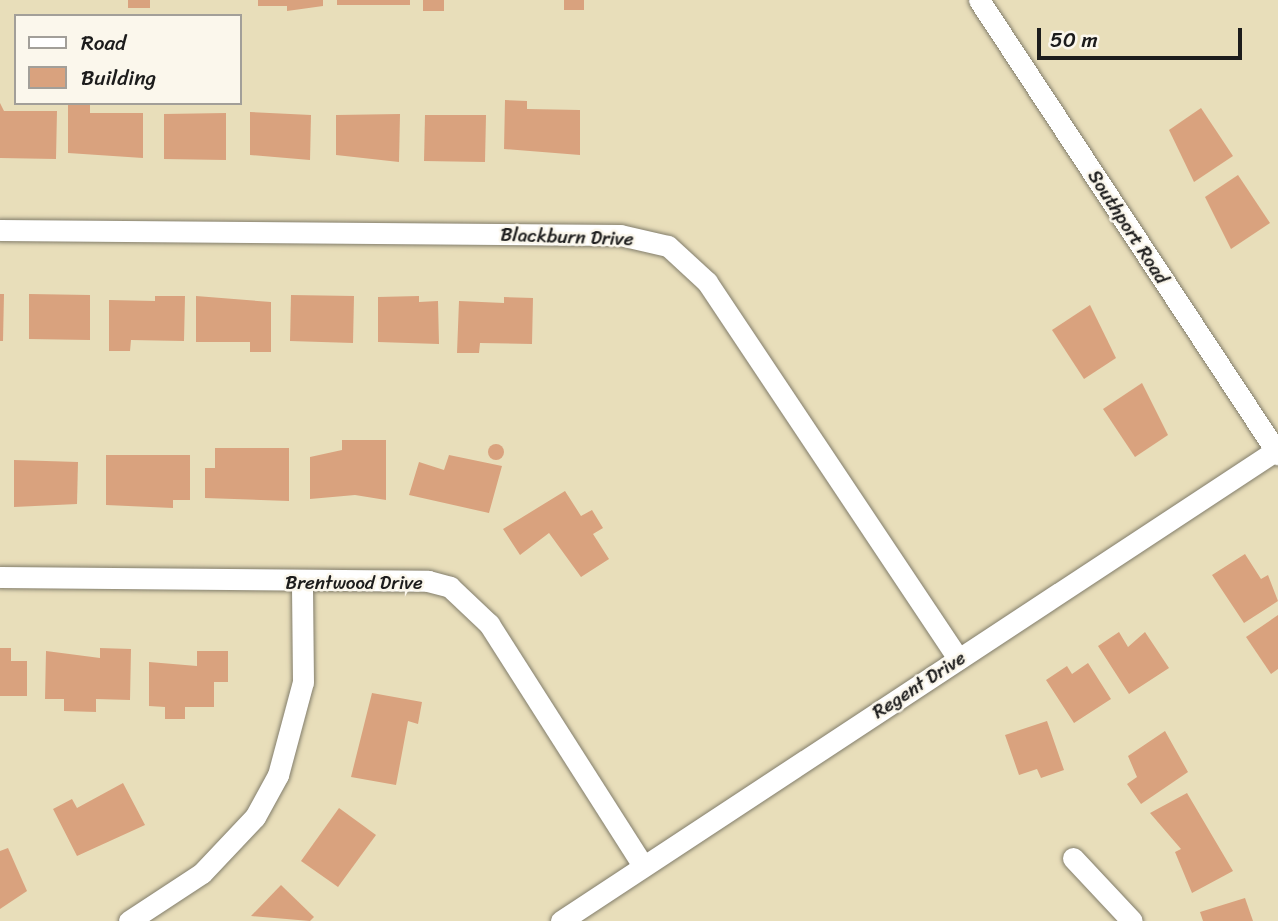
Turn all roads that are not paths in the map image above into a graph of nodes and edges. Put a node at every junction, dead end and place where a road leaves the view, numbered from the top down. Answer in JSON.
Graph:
{"nodes":[{"id":1,"x":979,"y":0,"type":"edge"},
{"id":2,"x":0,"y":230,"type":"edge"},
{"id":3,"x":1277,"y":451,"type":"edge"},
{"id":4,"x":0,"y":577,"type":"edge"},
{"id":5,"x":302,"y":583,"type":"junction"},
{"id":6,"x":958,"y":659,"type":"junction"},
{"id":7,"x":1073,"y":858,"type":"dead end"},
{"id":8,"x":643,"y":866,"type":"junction"},
{"id":9,"x":130,"y":921,"type":"edge"},
{"id":10,"x":561,"y":921,"type":"edge"},
{"id":11,"x":1132,"y":921,"type":"edge"}],
"edges":[{"from":1,"to":3,"type":"street","name":"Southport Road"},
{"from":2,"to":6,"type":"street","name":"Blackburn Drive"},
{"from":3,"to":6,"type":"street","name":"Regent Drive"},
{"from":4,"to":5,"type":"street","name":"Brentwood Drive"},
{"from":5,"to":8,"type":"street","name":"Brentwood Drive"},
{"from":5,"to":9,"type":"street"},
{"from":6,"to":8,"type":"street","name":"Regent Drive"},
{"from":7,"to":11,"type":"street"},
{"from":8,"to":10,"type":"street","name":"Regent Drive"}]}
